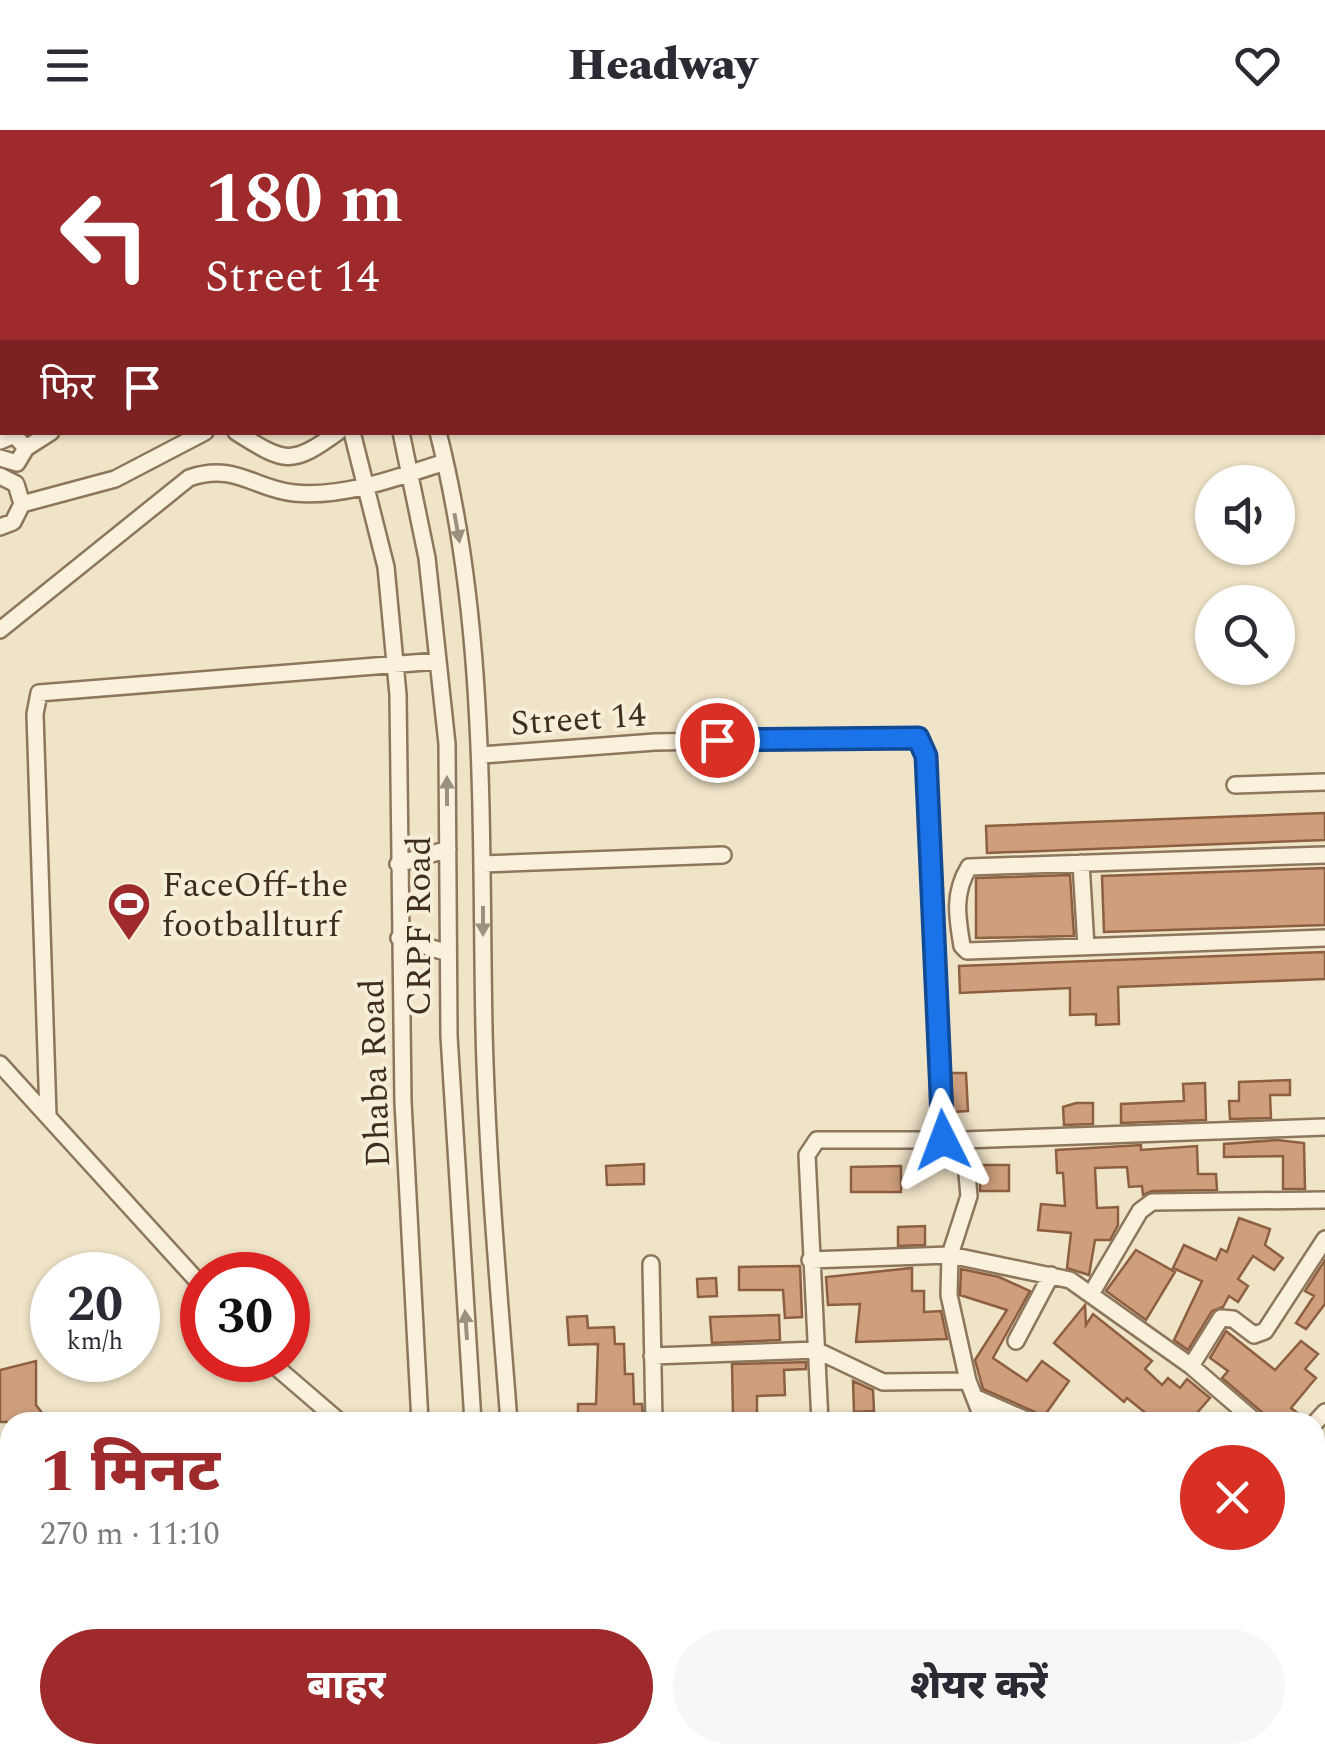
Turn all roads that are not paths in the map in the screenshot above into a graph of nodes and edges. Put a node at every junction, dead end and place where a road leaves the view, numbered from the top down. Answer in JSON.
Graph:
{"nodes":[{"id":1,"x":46,"y":435,"type":"edge"},
{"id":2,"x":199,"y":435,"type":"edge"},
{"id":3,"x":240,"y":435,"type":"edge"},
{"id":4,"x":334,"y":435,"type":"edge"},
{"id":5,"x":353,"y":435,"type":"edge"},
{"id":6,"x":402,"y":435,"type":"edge"},
{"id":7,"x":439,"y":435,"type":"edge"},
{"id":8,"x":0,"y":440,"type":"edge"},
{"id":9,"x":26,"y":448,"type":"junction"},
{"id":10,"x":445,"y":462,"type":"junction"},
{"id":11,"x":1,"y":464,"type":"edge"},
{"id":12,"x":411,"y":473,"type":"junction"},
{"id":13,"x":367,"y":484,"type":"junction"},
{"id":14,"x":22,"y":504,"type":"junction"},
{"id":15,"x":0,"y":527,"type":"edge"},
{"id":16,"x":0,"y":630,"type":"edge"},
{"id":17,"x":438,"y":661,"type":"junction"},
{"id":18,"x":395,"y":666,"type":"junction"},
{"id":19,"x":482,"y":755,"type":"junction"},
{"id":20,"x":1325,"y":782,"type":"edge"},
{"id":21,"x":1234,"y":785,"type":"dead end"},
{"id":22,"x":448,"y":850,"type":"junction"},
{"id":23,"x":723,"y":855,"type":"dead end"},
{"id":24,"x":1325,"y":855,"type":"edge"},
{"id":25,"x":1081,"y":863,"type":"junction"},
{"id":26,"x":398,"y":864,"type":"junction"},
{"id":27,"x":483,"y":864,"type":"junction"},
{"id":28,"x":399,"y":938,"type":"junction"},
{"id":29,"x":1325,"y":938,"type":"edge"},
{"id":30,"x":1086,"y":946,"type":"junction"},
{"id":31,"x":448,"y":953,"type":"junction"},
{"id":32,"x":0,"y":1064,"type":"edge"},
{"id":33,"x":48,"y":1114,"type":"junction"},
{"id":34,"x":1325,"y":1127,"type":"edge"},
{"id":35,"x":943,"y":1140,"type":"junction"},
{"id":36,"x":964,"y":1140,"type":"junction"},
{"id":37,"x":1325,"y":1200,"type":"edge"},
{"id":38,"x":1325,"y":1239,"type":"edge"},
{"id":39,"x":950,"y":1255,"type":"junction"},
{"id":40,"x":810,"y":1260,"type":"junction"},
{"id":41,"x":180,"y":1261,"type":"edge"},
{"id":42,"x":651,"y":1264,"type":"dead end"},
{"id":43,"x":1051,"y":1274,"type":"junction"},
{"id":44,"x":1091,"y":1294,"type":"junction"},
{"id":45,"x":1016,"y":1341,"type":"dead end"},
{"id":46,"x":816,"y":1350,"type":"junction"},
{"id":47,"x":652,"y":1356,"type":"junction"},
{"id":48,"x":1192,"y":1366,"type":"junction"},
{"id":49,"x":968,"y":1381,"type":"junction"},
{"id":50,"x":294,"y":1382,"type":"edge"},
{"id":51,"x":978,"y":1399,"type":"junction"},
{"id":52,"x":328,"y":1412,"type":"edge"},
{"id":53,"x":419,"y":1412,"type":"edge"},
{"id":54,"x":472,"y":1412,"type":"edge"},
{"id":55,"x":507,"y":1412,"type":"edge"},
{"id":56,"x":654,"y":1412,"type":"edge"},
{"id":57,"x":819,"y":1412,"type":"edge"},
{"id":58,"x":981,"y":1412,"type":"edge"},
{"id":59,"x":1007,"y":1412,"type":"edge"},
{"id":60,"x":1245,"y":1412,"type":"edge"}],
"edges":[{"from":1,"to":9,"type":"street"},
{"from":2,"to":14,"type":"street"},
{"from":3,"to":4,"type":"street"},
{"from":5,"to":13,"type":"street","name":"Dhaba Road"},
{"from":6,"to":12,"type":"street","name":"CRPF Road"},
{"from":7,"to":10,"type":"street"},
{"from":8,"to":9,"type":"street"},
{"from":9,"to":11,"type":"street"},
{"from":10,"to":12,"type":"street"},
{"from":10,"to":19,"type":"street","one_way":true},
{"from":11,"to":14,"type":"street"},
{"from":12,"to":13,"type":"street"},
{"from":12,"to":17,"type":"street","name":"CRPF Road"},
{"from":13,"to":16,"type":"street"},
{"from":13,"to":18,"type":"street","name":"Dhaba Road"},
{"from":14,"to":15,"type":"street"},
{"from":17,"to":18,"type":"street"},
{"from":22,"to":17,"type":"street","name":"CRPF Road","one_way":true},
{"from":18,"to":26,"type":"street","name":"Dhaba Road"},
{"from":18,"to":33,"type":"street"},
{"from":19,"to":27,"type":"street"},
{"from":19,"to":35,"type":"street","name":"Street 14"},
{"from":20,"to":21,"type":"street"},
{"from":22,"to":26,"type":"street"},
{"from":22,"to":31,"type":"street","name":"CRPF Road"},
{"from":23,"to":27,"type":"street"},
{"from":24,"to":25,"type":"street"},
{"from":25,"to":30,"type":"street"},
{"from":25,"to":30,"type":"street"},
{"from":26,"to":28,"type":"street","name":"Dhaba Road"},
{"from":27,"to":55,"type":"street","one_way":true},
{"from":28,"to":31,"type":"street"},
{"from":28,"to":53,"type":"street","name":"Dhaba Road"},
{"from":29,"to":30,"type":"street"},
{"from":54,"to":31,"type":"street","name":"CRPF Road","one_way":true},
{"from":32,"to":33,"type":"street"},
{"from":33,"to":41,"type":"street"},
{"from":34,"to":36,"type":"street"},
{"from":35,"to":36,"type":"street"},
{"from":35,"to":40,"type":"street"},
{"from":36,"to":39,"type":"street"},
{"from":37,"to":44,"type":"street"},
{"from":38,"to":48,"type":"street"},
{"from":39,"to":40,"type":"street"},
{"from":39,"to":43,"type":"street"},
{"from":39,"to":49,"type":"street"},
{"from":40,"to":46,"type":"street"},
{"from":42,"to":47,"type":"street"},
{"from":43,"to":44,"type":"street"},
{"from":43,"to":45,"type":"street"},
{"from":44,"to":48,"type":"street"},
{"from":46,"to":47,"type":"street"},
{"from":46,"to":49,"type":"street"},
{"from":46,"to":57,"type":"street"},
{"from":47,"to":56,"type":"street"},
{"from":48,"to":60,"type":"street"},
{"from":49,"to":51,"type":"street"},
{"from":50,"to":52,"type":"street"},
{"from":51,"to":58,"type":"street"},
{"from":51,"to":59,"type":"street"}]}
